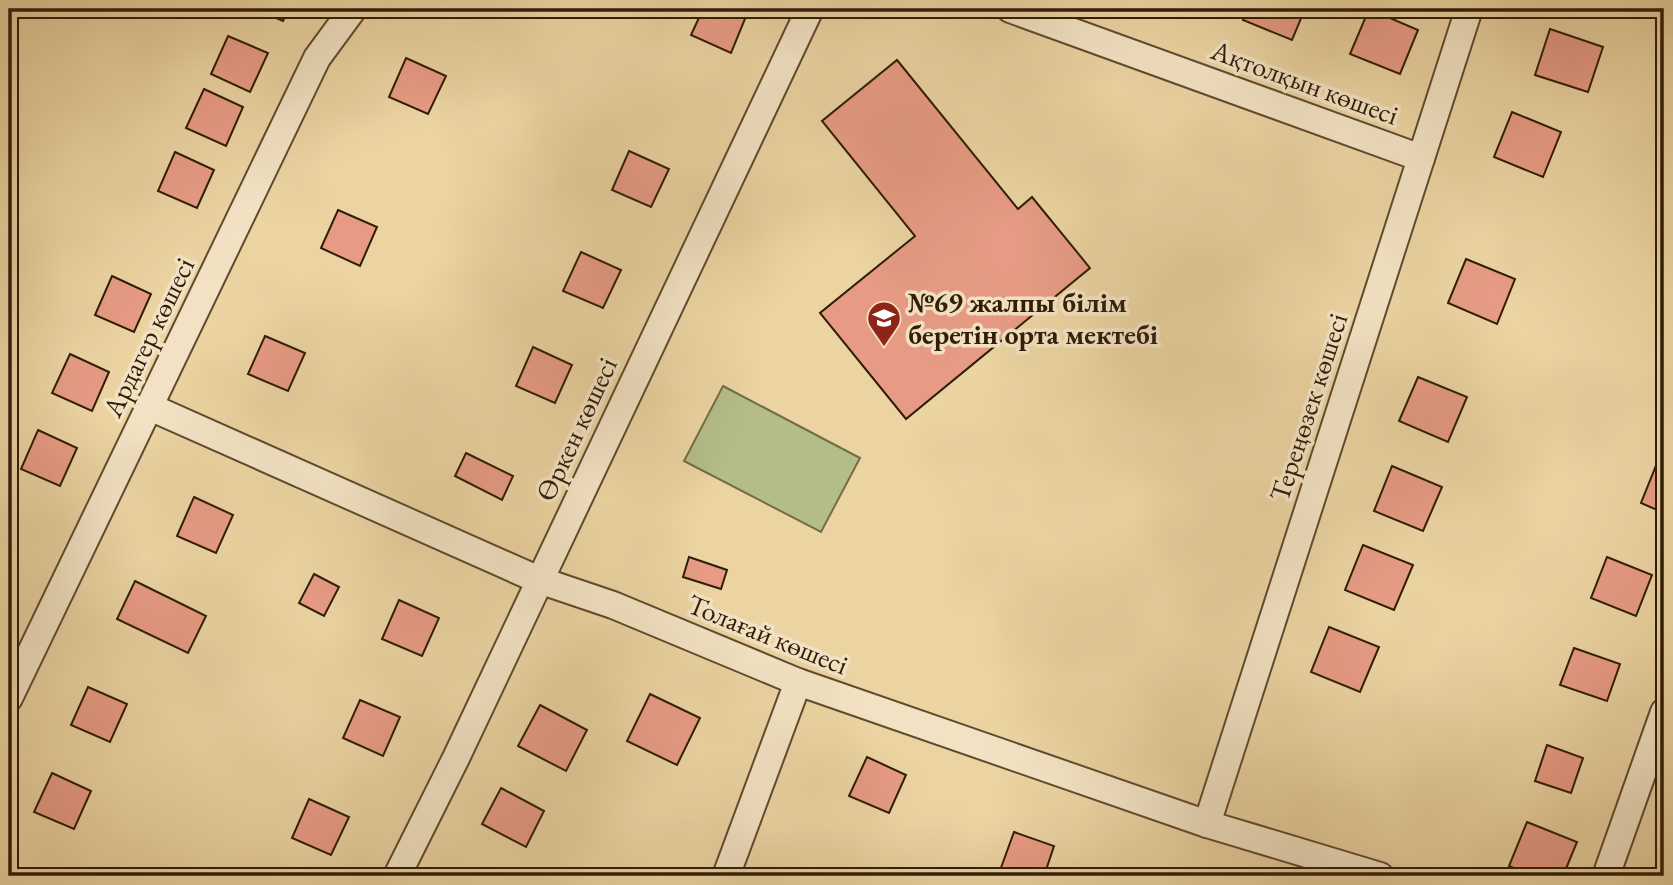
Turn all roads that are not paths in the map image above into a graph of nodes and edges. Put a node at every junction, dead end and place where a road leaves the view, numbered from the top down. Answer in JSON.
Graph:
{"nodes":[{"id":1,"x":353,"y":9,"type":"edge"},
{"id":2,"x":810,"y":9,"type":"edge"},
{"id":3,"x":1010,"y":9,"type":"edge"},
{"id":4,"x":1469,"y":9,"type":"edge"},
{"id":5,"x":1421,"y":158,"type":"junction"},
{"id":6,"x":150,"y":407,"type":"junction"},
{"id":7,"x":539,"y":580,"type":"junction"},
{"id":8,"x":798,"y":682,"type":"junction"},
{"id":9,"x":9,"y":698,"type":"edge"},
{"id":10,"x":1664,"y":712,"type":"edge"},
{"id":11,"x":1207,"y":824,"type":"junction"},
{"id":12,"x":397,"y":876,"type":"edge"},
{"id":13,"x":726,"y":876,"type":"edge"},
{"id":14,"x":1380,"y":876,"type":"edge"},
{"id":15,"x":1606,"y":876,"type":"edge"}],
"edges":[{"from":1,"to":6,"type":"street","name":"Ардагер көшесі"},
{"from":2,"to":7,"type":"street","name":"Өркен көшесі"},
{"from":3,"to":5,"type":"street","name":"Ақтолқын көшесі"},
{"from":4,"to":5,"type":"street","name":"Тереңөзек көшесі"},
{"from":5,"to":11,"type":"street","name":"Тереңөзек көшесі"},
{"from":6,"to":7,"type":"street","name":"Толағай көшесі"},
{"from":6,"to":9,"type":"street","name":"Ардагер көшесі"},
{"from":7,"to":8,"type":"street","name":"Толағай көшесі"},
{"from":7,"to":12,"type":"street","name":"Өркен көшесі"},
{"from":8,"to":11,"type":"street","name":"Толағай көшесі"},
{"from":8,"to":13,"type":"street"},
{"from":10,"to":15,"type":"street"},
{"from":11,"to":14,"type":"street","name":"Толағай көшесі"}]}
